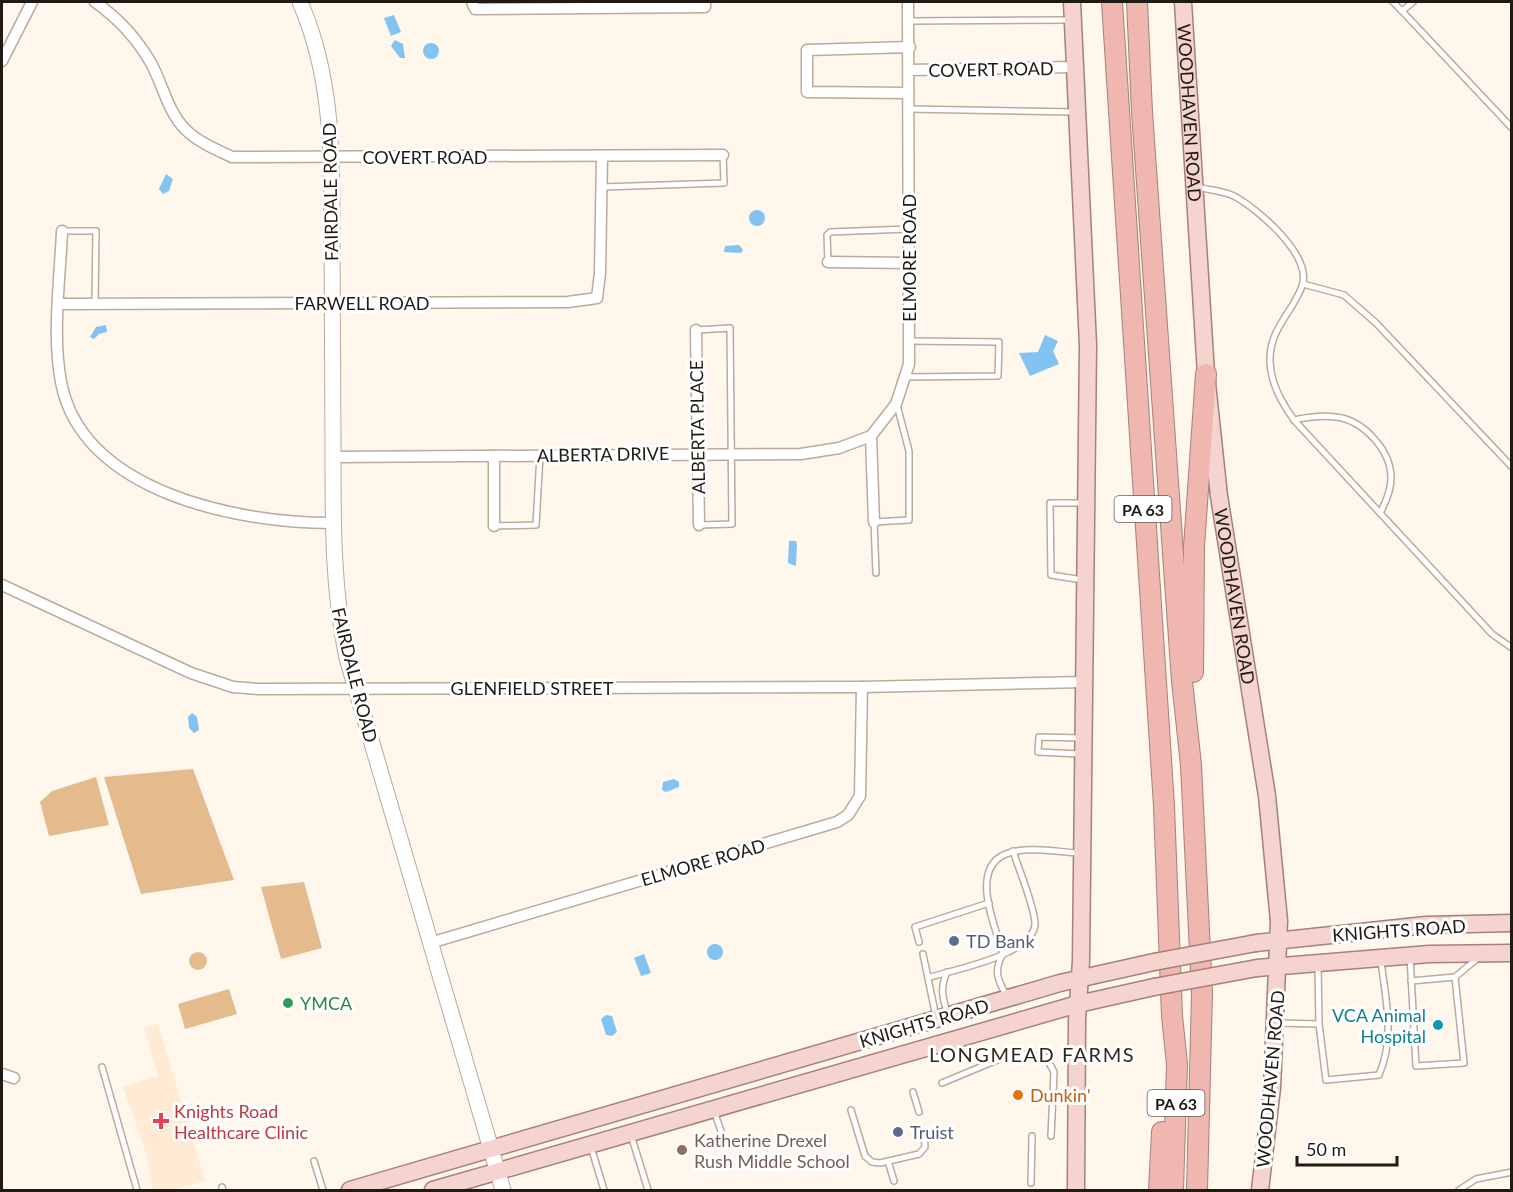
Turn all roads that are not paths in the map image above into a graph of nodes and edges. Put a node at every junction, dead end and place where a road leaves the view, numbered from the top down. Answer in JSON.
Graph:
{"nodes":[{"id":1,"x":32,"y":2,"type":"edge"},
{"id":2,"x":95,"y":2,"type":"edge"},
{"id":3,"x":300,"y":2,"type":"edge"},
{"id":4,"x":472,"y":2,"type":"edge"},
{"id":5,"x":705,"y":2,"type":"edge"},
{"id":6,"x":908,"y":2,"type":"edge"},
{"id":7,"x":1072,"y":2,"type":"edge"},
{"id":8,"x":1112,"y":2,"type":"edge"},
{"id":9,"x":1137,"y":2,"type":"edge"},
{"id":10,"x":1182,"y":2,"type":"edge"},
{"id":11,"x":1393,"y":2,"type":"edge"},
{"id":12,"x":1413,"y":2,"type":"edge"},
{"id":13,"x":1402,"y":11,"type":"junction"},
{"id":14,"x":1072,"y":20,"type":"junction"},
{"id":15,"x":909,"y":21,"type":"junction"},
{"id":16,"x":910,"y":47,"type":"junction"},
{"id":17,"x":2,"y":61,"type":"edge"},
{"id":18,"x":1074,"y":67,"type":"junction"},
{"id":19,"x":909,"y":70,"type":"junction"},
{"id":20,"x":908,"y":93,"type":"junction"},
{"id":21,"x":908,"y":109,"type":"junction"},
{"id":22,"x":1077,"y":112,"type":"junction"},
{"id":23,"x":1512,"y":128,"type":"edge"},
{"id":24,"x":723,"y":155,"type":"joint"},
{"id":25,"x":602,"y":156,"type":"junction"},
{"id":26,"x":332,"y":157,"type":"junction"},
{"id":27,"x":1194,"y":186,"type":"junction"},
{"id":28,"x":602,"y":187,"type":"junction"},
{"id":29,"x":909,"y":228,"type":"junction"},
{"id":30,"x":62,"y":231,"type":"joint"},
{"id":31,"x":828,"y":262,"type":"joint"},
{"id":32,"x":910,"y":263,"type":"junction"},
{"id":33,"x":1303,"y":284,"type":"junction"},
{"id":34,"x":59,"y":304,"type":"junction"},
{"id":35,"x":95,"y":304,"type":"junction"},
{"id":36,"x":332,"y":304,"type":"junction"},
{"id":37,"x":696,"y":330,"type":"joint"},
{"id":38,"x":909,"y":341,"type":"junction"},
{"id":39,"x":1206,"y":374,"type":"junction"},
{"id":40,"x":906,"y":377,"type":"junction"},
{"id":41,"x":897,"y":404,"type":"junction"},
{"id":42,"x":1294,"y":420,"type":"junction"},
{"id":43,"x":871,"y":436,"type":"junction"},
{"id":44,"x":697,"y":453,"type":"junction"},
{"id":45,"x":732,"y":453,"type":"junction"},
{"id":46,"x":540,"y":455,"type":"junction"},
{"id":47,"x":494,"y":456,"type":"junction"},
{"id":48,"x":333,"y":457,"type":"junction"},
{"id":49,"x":1512,"y":467,"type":"edge"},
{"id":50,"x":1085,"y":503,"type":"junction"},
{"id":51,"x":1380,"y":513,"type":"junction"},
{"id":52,"x":874,"y":522,"type":"junction"},
{"id":53,"x":332,"y":523,"type":"junction"},
{"id":54,"x":699,"y":525,"type":"joint"},
{"id":55,"x":494,"y":526,"type":"joint"},
{"id":56,"x":876,"y":573,"type":"dead end"},
{"id":57,"x":1084,"y":580,"type":"junction"},
{"id":58,"x":2,"y":585,"type":"edge"},
{"id":59,"x":1512,"y":648,"type":"edge"},
{"id":60,"x":1084,"y":682,"type":"junction"},
{"id":61,"x":356,"y":687,"type":"junction"},
{"id":62,"x":862,"y":687,"type":"junction"},
{"id":63,"x":1083,"y":746,"type":"junction"},
{"id":64,"x":1191,"y":765,"type":"junction"},
{"id":65,"x":1013,"y":851,"type":"junction"},
{"id":66,"x":1082,"y":853,"type":"junction"},
{"id":67,"x":989,"y":903,"type":"junction"},
{"id":68,"x":1512,"y":923,"type":"edge"},
{"id":69,"x":1280,"y":940,"type":"junction"},
{"id":70,"x":919,"y":942,"type":"dead end"},
{"id":71,"x":430,"y":943,"type":"junction"},
{"id":72,"x":1484,"y":953,"type":"junction"},
{"id":73,"x":1512,"y":953,"type":"edge"},
{"id":74,"x":923,"y":954,"type":"dead end"},
{"id":75,"x":1003,"y":954,"type":"junction"},
{"id":76,"x":1410,"y":955,"type":"junction"},
{"id":77,"x":1381,"y":958,"type":"junction"},
{"id":78,"x":1318,"y":963,"type":"junction"},
{"id":79,"x":1279,"y":967,"type":"junction"},
{"id":80,"x":947,"y":972,"type":"junction"},
{"id":81,"x":930,"y":977,"type":"junction"},
{"id":82,"x":1455,"y":977,"type":"junction"},
{"id":83,"x":1080,"y":978,"type":"junction"},
{"id":84,"x":1411,"y":981,"type":"junction"},
{"id":85,"x":1008,"y":998,"type":"junction"},
{"id":86,"x":1078,"y":1004,"type":"junction"},
{"id":87,"x":1172,"y":1016,"type":"junction"},
{"id":88,"x":942,"y":1017,"type":"junction"},
{"id":89,"x":1276,"y":1023,"type":"junction"},
{"id":90,"x":1319,"y":1024,"type":"junction"},
{"id":91,"x":956,"y":1040,"type":"junction"},
{"id":92,"x":102,"y":1067,"type":"dead end"},
{"id":93,"x":2,"y":1074,"type":"edge"},
{"id":94,"x":14,"y":1078,"type":"dead end"},
{"id":95,"x":942,"y":1083,"type":"dead end"},
{"id":96,"x":701,"y":1088,"type":"junction"},
{"id":97,"x":913,"y":1092,"type":"dead end"},
{"id":98,"x":711,"y":1110,"type":"junction"},
{"id":99,"x":851,"y":1110,"type":"dead end"},
{"id":100,"x":919,"y":1112,"type":"dead end"},
{"id":101,"x":721,"y":1131,"type":"dead end"},
{"id":102,"x":924,"y":1133,"type":"dead end"},
{"id":103,"x":630,"y":1134,"type":"junction"},
{"id":104,"x":1051,"y":1136,"type":"dead end"},
{"id":105,"x":1032,"y":1137,"type":"dead end"},
{"id":106,"x":591,"y":1145,"type":"junction"},
{"id":107,"x":493,"y":1149,"type":"junction"},
{"id":108,"x":314,"y":1161,"type":"dead end"},
{"id":109,"x":888,"y":1161,"type":"junction"},
{"id":110,"x":498,"y":1172,"type":"junction"},
{"id":111,"x":1512,"y":1172,"type":"edge"},
{"id":112,"x":894,"y":1181,"type":"dead end"},
{"id":113,"x":1031,"y":1183,"type":"dead end"},
{"id":114,"x":137,"y":1191,"type":"edge"},
{"id":115,"x":323,"y":1191,"type":"edge"},
{"id":116,"x":350,"y":1191,"type":"edge"},
{"id":117,"x":433,"y":1191,"type":"edge"},
{"id":118,"x":503,"y":1191,"type":"edge"},
{"id":119,"x":604,"y":1191,"type":"edge"},
{"id":120,"x":648,"y":1191,"type":"edge"},
{"id":121,"x":1076,"y":1191,"type":"edge"},
{"id":122,"x":1159,"y":1191,"type":"edge"},
{"id":123,"x":1173,"y":1191,"type":"edge"},
{"id":124,"x":1197,"y":1191,"type":"edge"},
{"id":125,"x":1260,"y":1191,"type":"edge"},
{"id":126,"x":1458,"y":1191,"type":"edge"}],
"edges":[{"from":1,"to":17,"type":"street"},
{"from":2,"to":26,"type":"street","name":"COVERT ROAD"},
{"from":3,"to":26,"type":"street","name":"FAIRDALE ROAD"},
{"from":4,"to":5,"type":"street"},
{"from":6,"to":15,"type":"street","name":"ELMORE ROAD"},
{"from":7,"to":14,"type":"main road"},
{"from":8,"to":87,"type":"highway","number":"PA 63"},
{"from":9,"to":64,"type":"highway","number":"PA 63"},
{"from":10,"to":27,"type":"main road","name":"WOODHAVEN ROAD"},
{"from":11,"to":13,"type":"lane"},
{"from":12,"to":13,"type":"lane"},
{"from":13,"to":23,"type":"lane"},
{"from":14,"to":15,"type":"lane"},
{"from":14,"to":18,"type":"main road"},
{"from":15,"to":16,"type":"street","name":"ELMORE ROAD"},
{"from":16,"to":19,"type":"street","name":"ELMORE ROAD"},
{"from":16,"to":20,"type":"street","name":"COVERT ROAD"},
{"from":18,"to":19,"type":"street","name":"COVERT ROAD"},
{"from":18,"to":22,"type":"main road"},
{"from":19,"to":20,"type":"street","name":"ELMORE ROAD"},
{"from":20,"to":21,"type":"street","name":"ELMORE ROAD"},
{"from":21,"to":22,"type":"lane"},
{"from":21,"to":29,"type":"street","name":"ELMORE ROAD"},
{"from":22,"to":50,"type":"main road"},
{"from":24,"to":25,"type":"street","name":"COVERT ROAD"},
{"from":24,"to":28,"type":"lane"},
{"from":25,"to":26,"type":"street","name":"COVERT ROAD"},
{"from":25,"to":28,"type":"street","name":"FARWELL ROAD"},
{"from":26,"to":36,"type":"street","name":"FAIRDALE ROAD"},
{"from":27,"to":33,"type":"lane"},
{"from":27,"to":39,"type":"main road","name":"WOODHAVEN ROAD"},
{"from":28,"to":36,"type":"street","name":"FARWELL ROAD"},
{"from":29,"to":31,"type":"lane"},
{"from":29,"to":32,"type":"street","name":"ELMORE ROAD"},
{"from":30,"to":34,"type":"street"},
{"from":30,"to":35,"type":"lane"},
{"from":31,"to":32,"type":"street"},
{"from":32,"to":38,"type":"street","name":"ELMORE ROAD"},
{"from":33,"to":42,"type":"lane"},
{"from":33,"to":49,"type":"lane"},
{"from":34,"to":35,"type":"street","name":"FARWELL ROAD"},
{"from":34,"to":53,"type":"street"},
{"from":35,"to":36,"type":"street","name":"FARWELL ROAD"},
{"from":36,"to":48,"type":"street","name":"FAIRDALE ROAD"},
{"from":37,"to":44,"type":"street","name":"ALBERTA PLACE"},
{"from":37,"to":45,"type":"lane"},
{"from":38,"to":40,"type":"street","name":"ELMORE ROAD"},
{"from":38,"to":40,"type":"lane"},
{"from":39,"to":64,"type":"highway"},
{"from":39,"to":69,"type":"main road","name":"WOODHAVEN ROAD"},
{"from":40,"to":41,"type":"street","name":"ELMORE ROAD"},
{"from":41,"to":43,"type":"street","name":"ELMORE ROAD"},
{"from":41,"to":52,"type":"lane"},
{"from":42,"to":51,"type":"lane"},
{"from":42,"to":51,"type":"lane"},
{"from":43,"to":45,"type":"street","name":"ALBERTA DRIVE"},
{"from":43,"to":52,"type":"street"},
{"from":44,"to":45,"type":"street","name":"ALBERTA DRIVE"},
{"from":44,"to":46,"type":"street","name":"ALBERTA DRIVE"},
{"from":44,"to":54,"type":"street","name":"ALBERTA PLACE"},
{"from":45,"to":54,"type":"lane"},
{"from":46,"to":47,"type":"street","name":"ALBERTA DRIVE"},
{"from":46,"to":55,"type":"lane"},
{"from":47,"to":48,"type":"street","name":"ALBERTA DRIVE"},
{"from":47,"to":55,"type":"street"},
{"from":48,"to":53,"type":"street","name":"FAIRDALE ROAD"},
{"from":50,"to":57,"type":"main road"},
{"from":50,"to":57,"type":"lane"},
{"from":51,"to":59,"type":"lane"},
{"from":52,"to":56,"type":"lane"},
{"from":53,"to":61,"type":"street","name":"FAIRDALE ROAD"},
{"from":57,"to":60,"type":"main road"},
{"from":58,"to":61,"type":"street","name":"GLENFIELD STREET"},
{"from":60,"to":62,"type":"street","name":"GLENFIELD STREET"},
{"from":60,"to":63,"type":"main road"},
{"from":61,"to":62,"type":"street","name":"GLENFIELD STREET"},
{"from":61,"to":71,"type":"street","name":"FAIRDALE ROAD"},
{"from":62,"to":71,"type":"street","name":"ELMORE ROAD"},
{"from":63,"to":63,"type":"lane"},
{"from":63,"to":66,"type":"main road"},
{"from":64,"to":124,"type":"highway","number":"PA 63"},
{"from":65,"to":66,"type":"lane"},
{"from":65,"to":67,"type":"lane"},
{"from":65,"to":75,"type":"lane"},
{"from":66,"to":83,"type":"main road"},
{"from":67,"to":70,"type":"lane"},
{"from":67,"to":75,"type":"lane"},
{"from":68,"to":69,"type":"main road","name":"KNIGHTS ROAD"},
{"from":69,"to":79,"type":"main road","name":"WOODHAVEN ROAD"},
{"from":69,"to":83,"type":"main road","name":"KNIGHTS ROAD","bridge":true},
{"from":71,"to":107,"type":"street","name":"FAIRDALE ROAD"},
{"from":72,"to":73,"type":"main road","name":"KNIGHTS ROAD"},
{"from":72,"to":76,"type":"main road","name":"KNIGHTS ROAD"},
{"from":72,"to":82,"type":"lane"},
{"from":74,"to":81,"type":"lane"},
{"from":75,"to":80,"type":"lane"},
{"from":75,"to":85,"type":"lane"},
{"from":76,"to":77,"type":"main road","name":"KNIGHTS ROAD"},
{"from":76,"to":84,"type":"lane"},
{"from":77,"to":78,"type":"main road","name":"KNIGHTS ROAD"},
{"from":77,"to":90,"type":"lane"},
{"from":78,"to":79,"type":"main road","name":"KNIGHTS ROAD"},
{"from":78,"to":90,"type":"lane"},
{"from":79,"to":86,"type":"main road","name":"KNIGHTS ROAD","bridge":true},
{"from":79,"to":89,"type":"main road","name":"WOODHAVEN ROAD"},
{"from":80,"to":81,"type":"lane"},
{"from":80,"to":88,"type":"lane"},
{"from":81,"to":88,"type":"lane"},
{"from":82,"to":84,"type":"lane"},
{"from":82,"to":84,"type":"lane"},
{"from":83,"to":85,"type":"main road","name":"KNIGHTS ROAD"},
{"from":83,"to":86,"type":"main road"},
{"from":85,"to":88,"type":"main road","name":"KNIGHTS ROAD"},
{"from":86,"to":91,"type":"main road","name":"KNIGHTS ROAD"},
{"from":86,"to":121,"type":"main road"},
{"from":87,"to":122,"type":"highway"},
{"from":87,"to":123,"type":"highway","number":"PA 63"},
{"from":88,"to":91,"type":"main road"},
{"from":88,"to":96,"type":"main road","name":"KNIGHTS ROAD"},
{"from":89,"to":90,"type":"lane"},
{"from":89,"to":125,"type":"main road","name":"WOODHAVEN ROAD"},
{"from":91,"to":98,"type":"main road","name":"KNIGHTS ROAD"},
{"from":92,"to":114,"type":"lane"},
{"from":93,"to":94,"type":"street"},
{"from":95,"to":104,"type":"lane"},
{"from":96,"to":98,"type":"main road"},
{"from":96,"to":107,"type":"main road","name":"KNIGHTS ROAD"},
{"from":97,"to":100,"type":"lane"},
{"from":98,"to":101,"type":"lane"},
{"from":98,"to":103,"type":"main road","name":"KNIGHTS ROAD"},
{"from":99,"to":109,"type":"lane"},
{"from":102,"to":109,"type":"lane"},
{"from":103,"to":106,"type":"main road","name":"KNIGHTS ROAD"},
{"from":103,"to":120,"type":"lane"},
{"from":105,"to":113,"type":"lane"},
{"from":106,"to":110,"type":"main road","name":"KNIGHTS ROAD"},
{"from":106,"to":119,"type":"lane"},
{"from":107,"to":110,"type":"street","name":"FAIRDALE ROAD"},
{"from":107,"to":116,"type":"main road","name":"KNIGHTS ROAD"},
{"from":108,"to":115,"type":"lane"},
{"from":109,"to":112,"type":"lane"},
{"from":110,"to":117,"type":"main road","name":"KNIGHTS ROAD"},
{"from":110,"to":118,"type":"street","name":"FAIRDALE ROAD"},
{"from":111,"to":126,"type":"lane"}]}
